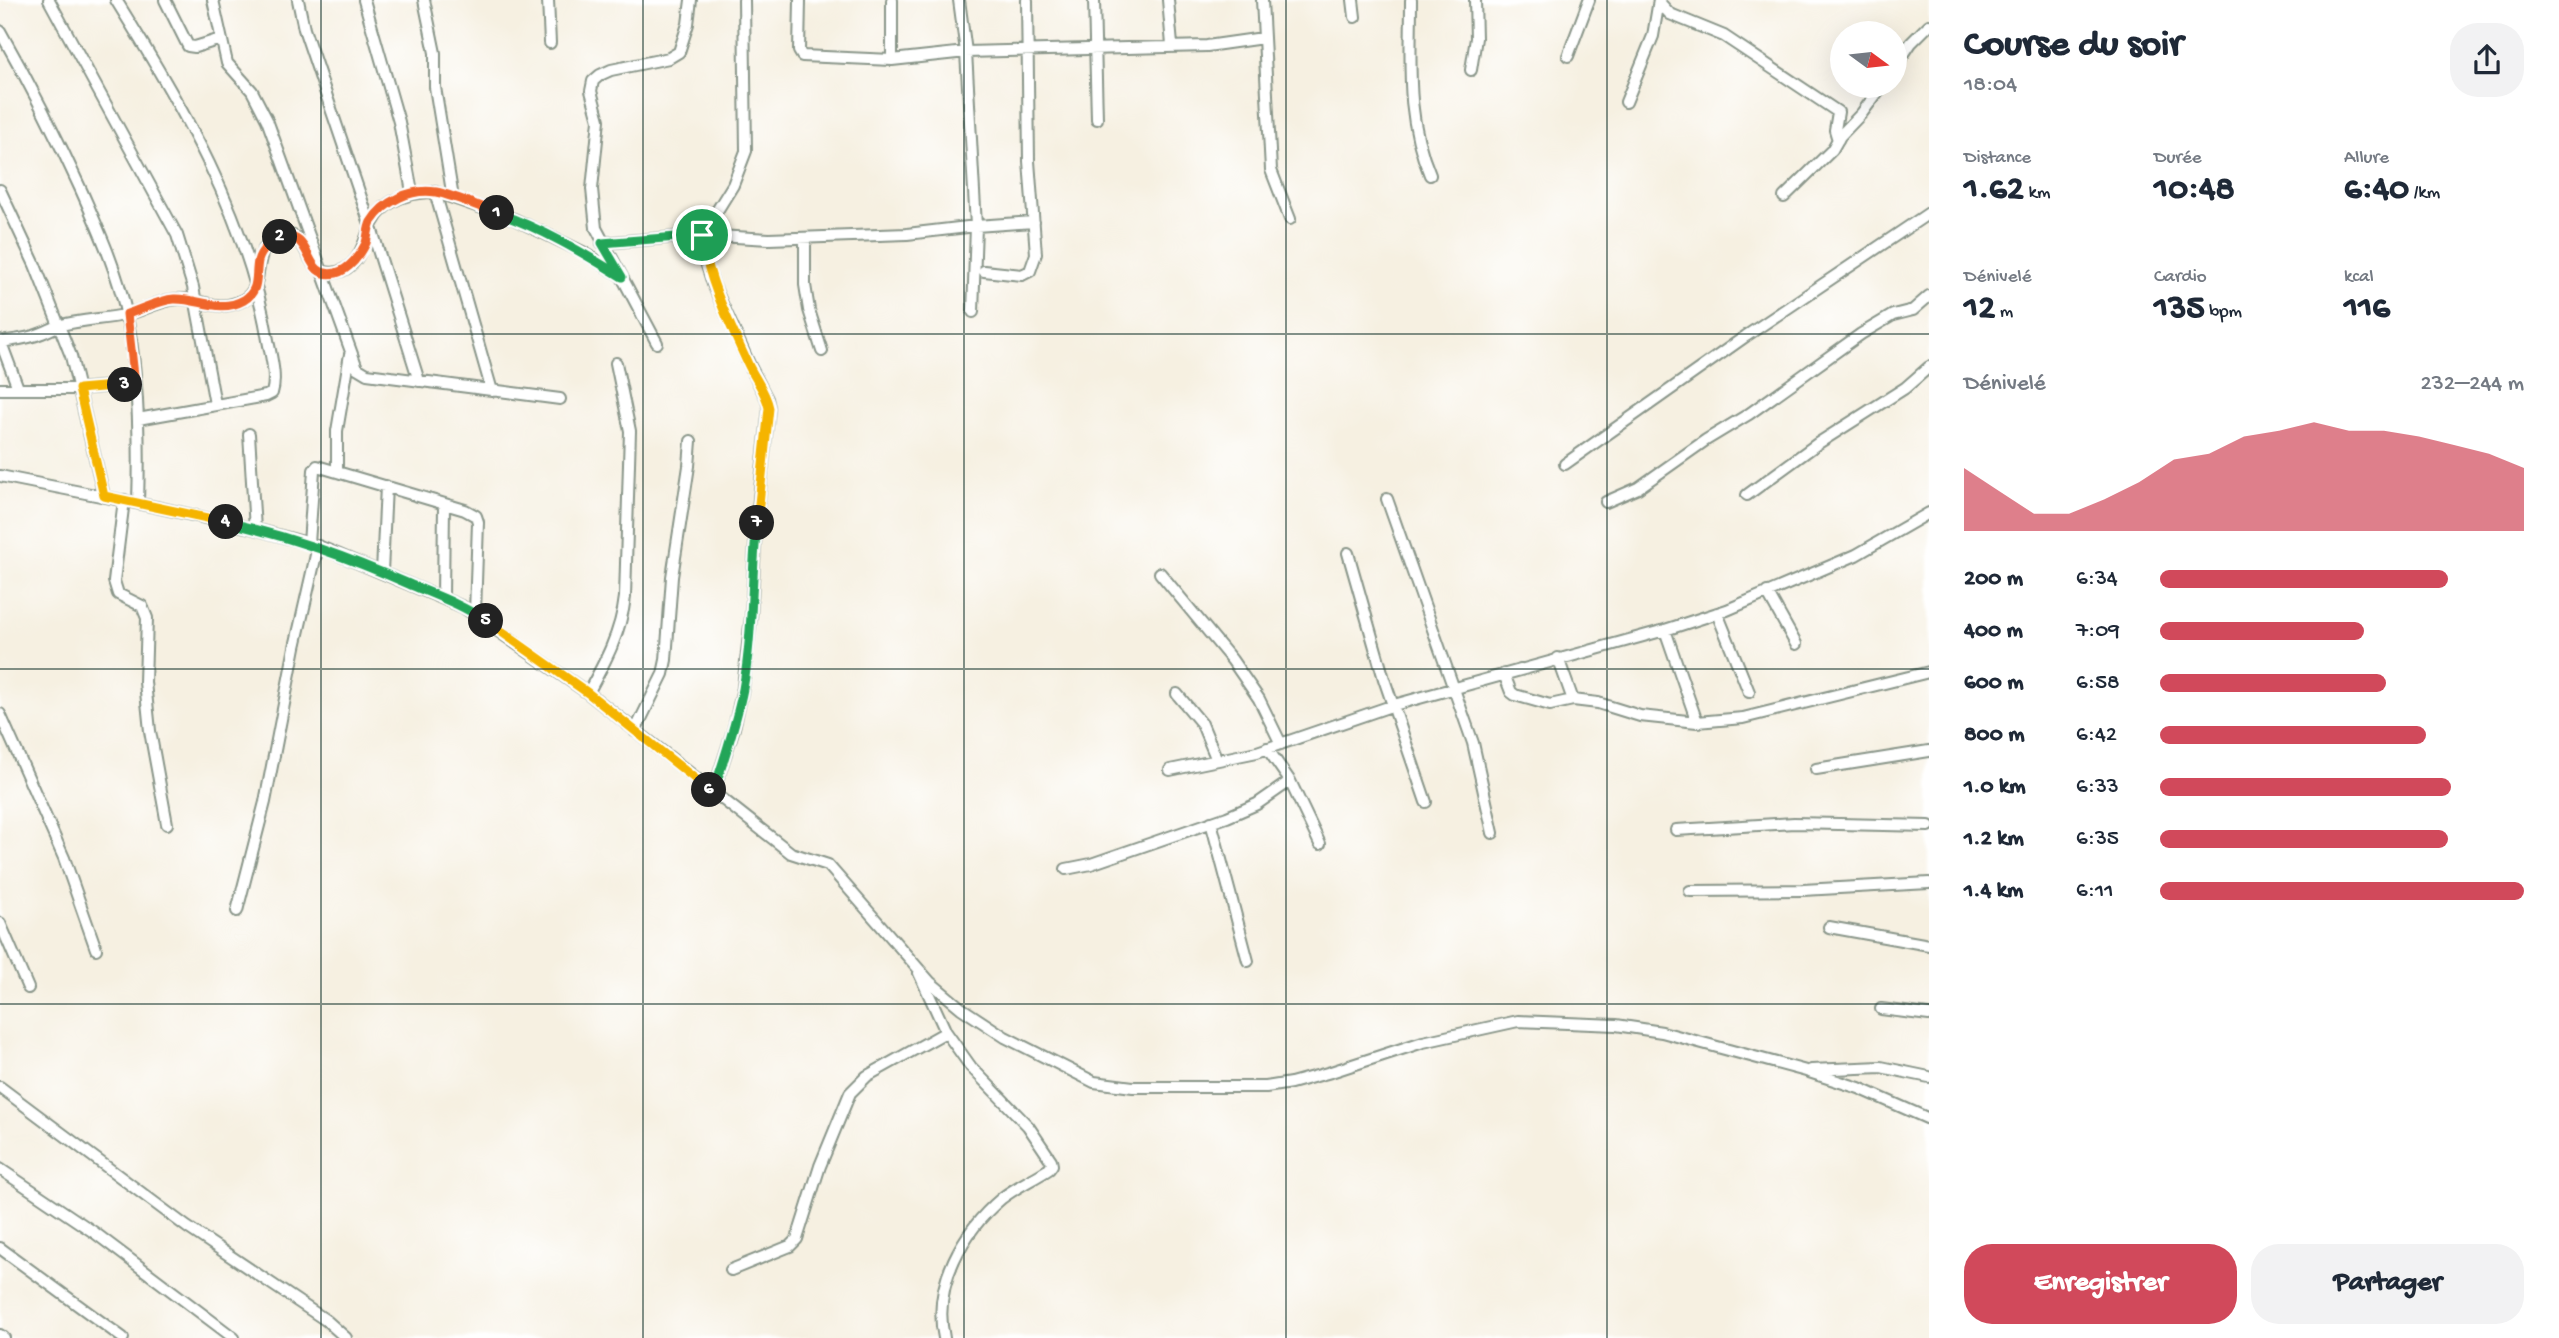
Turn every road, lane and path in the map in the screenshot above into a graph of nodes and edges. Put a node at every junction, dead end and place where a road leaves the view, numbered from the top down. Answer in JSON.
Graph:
{"nodes":[{"id":1,"x":49,"y":0,"type":"edge"},
{"id":2,"x":116,"y":0,"type":"edge"},
{"id":3,"x":165,"y":0,"type":"edge"},
{"id":4,"x":213,"y":0,"type":"edge"},
{"id":5,"x":298,"y":0,"type":"edge"},
{"id":6,"x":364,"y":0,"type":"edge"},
{"id":7,"x":424,"y":0,"type":"edge"},
{"id":8,"x":548,"y":0,"type":"edge"},
{"id":9,"x":691,"y":0,"type":"edge"},
{"id":10,"x":744,"y":0,"type":"edge"},
{"id":11,"x":800,"y":0,"type":"edge"},
{"id":12,"x":892,"y":0,"type":"edge"},
{"id":13,"x":959,"y":0,"type":"edge"},
{"id":14,"x":1027,"y":0,"type":"edge"},
{"id":15,"x":1094,"y":0,"type":"edge"},
{"id":16,"x":1168,"y":0,"type":"edge"},
{"id":17,"x":1262,"y":0,"type":"edge"},
{"id":18,"x":1353,"y":0,"type":"edge"},
{"id":19,"x":1411,"y":0,"type":"edge"},
{"id":20,"x":1475,"y":0,"type":"edge"},
{"id":21,"x":1589,"y":0,"type":"edge"},
{"id":22,"x":1659,"y":1,"type":"edge"},
{"id":23,"x":1355,"y":17,"type":"dead end"},
{"id":24,"x":1929,"y":25,"type":"edge"},
{"id":25,"x":0,"y":31,"type":"edge"},
{"id":26,"x":1263,"y":38,"type":"junction"},
{"id":27,"x":220,"y":39,"type":"junction"},
{"id":28,"x":550,"y":43,"type":"dead end"},
{"id":29,"x":1172,"y":45,"type":"junction"},
{"id":30,"x":1096,"y":47,"type":"junction"},
{"id":31,"x":1908,"y":48,"type":"edge"},
{"id":32,"x":966,"y":52,"type":"junction"},
{"id":33,"x":1028,"y":52,"type":"junction"},
{"id":34,"x":1568,"y":55,"type":"dead end"},
{"id":35,"x":892,"y":61,"type":"junction"},
{"id":36,"x":1471,"y":70,"type":"dead end"},
{"id":37,"x":1873,"y":98,"type":"edge"},
{"id":38,"x":1626,"y":102,"type":"dead end"},
{"id":39,"x":1097,"y":119,"type":"dead end"},
{"id":40,"x":1838,"y":140,"type":"junction"},
{"id":41,"x":1430,"y":175,"type":"dead end"},
{"id":42,"x":0,"y":190,"type":"edge"},
{"id":43,"x":412,"y":192,"type":"junction"},
{"id":44,"x":435,"y":192,"type":"junction"},
{"id":45,"x":1784,"y":197,"type":"dead end"},
{"id":46,"x":453,"y":198,"type":"junction"},
{"id":47,"x":1929,"y":213,"type":"edge"},
{"id":48,"x":1290,"y":219,"type":"dead end"},
{"id":49,"x":1034,"y":222,"type":"junction"},
{"id":50,"x":370,"y":224,"type":"junction"},
{"id":51,"x":976,"y":226,"type":"junction"},
{"id":52,"x":702,"y":235,"type":"junction"},
{"id":53,"x":805,"y":238,"type":"junction"},
{"id":54,"x":602,"y":243,"type":"junction"},
{"id":55,"x":320,"y":271,"type":"junction"},
{"id":56,"x":984,"y":271,"type":"dead end"},
{"id":57,"x":622,"y":277,"type":"junction"},
{"id":58,"x":256,"y":285,"type":"junction"},
{"id":59,"x":1929,"y":296,"type":"edge"},
{"id":60,"x":194,"y":303,"type":"junction"},
{"id":61,"x":973,"y":312,"type":"dead end"},
{"id":62,"x":127,"y":314,"type":"junction"},
{"id":63,"x":60,"y":325,"type":"junction"},
{"id":64,"x":0,"y":341,"type":"edge"},
{"id":65,"x":657,"y":343,"type":"dead end"},
{"id":66,"x":822,"y":351,"type":"dead end"},
{"id":67,"x":350,"y":354,"type":"junction"},
{"id":68,"x":616,"y":363,"type":"dead end"},
{"id":69,"x":1929,"y":367,"type":"edge"},
{"id":70,"x":419,"y":381,"type":"junction"},
{"id":71,"x":135,"y":384,"type":"junction"},
{"id":72,"x":18,"y":388,"type":"junction"},
{"id":73,"x":0,"y":389,"type":"edge"},
{"id":74,"x":79,"y":389,"type":"junction"},
{"id":75,"x":492,"y":391,"type":"junction"},
{"id":76,"x":560,"y":399,"type":"dead end"},
{"id":77,"x":215,"y":404,"type":"junction"},
{"id":78,"x":138,"y":419,"type":"junction"},
{"id":79,"x":249,"y":434,"type":"dead end"},
{"id":80,"x":691,"y":441,"type":"dead end"},
{"id":81,"x":1565,"y":464,"type":"dead end"},
{"id":82,"x":337,"y":472,"type":"junction"},
{"id":83,"x":0,"y":476,"type":"edge"},
{"id":84,"x":386,"y":486,"type":"junction"},
{"id":85,"x":1747,"y":495,"type":"dead end"},
{"id":86,"x":104,"y":496,"type":"junction"},
{"id":87,"x":1387,"y":499,"type":"dead end"},
{"id":88,"x":124,"y":500,"type":"junction"},
{"id":89,"x":1606,"y":502,"type":"dead end"},
{"id":90,"x":138,"y":503,"type":"junction"},
{"id":91,"x":444,"y":504,"type":"junction"},
{"id":92,"x":1929,"y":513,"type":"edge"},
{"id":93,"x":255,"y":529,"type":"junction"},
{"id":94,"x":313,"y":545,"type":"junction"},
{"id":95,"x":1348,"y":553,"type":"dead end"},
{"id":96,"x":382,"y":572,"type":"junction"},
{"id":97,"x":1160,"y":573,"type":"dead end"},
{"id":98,"x":1767,"y":592,"type":"junction"},
{"id":99,"x":443,"y":598,"type":"junction"},
{"id":100,"x":475,"y":613,"type":"junction"},
{"id":101,"x":1717,"y":613,"type":"junction"},
{"id":102,"x":1665,"y":630,"type":"junction"},
{"id":103,"x":1796,"y":644,"type":"dead end"},
{"id":104,"x":1558,"y":658,"type":"junction"},
{"id":105,"x":1929,"y":672,"type":"edge"},
{"id":106,"x":1504,"y":674,"type":"junction"},
{"id":107,"x":1455,"y":688,"type":"junction"},
{"id":108,"x":1749,"y":692,"type":"dead end"},
{"id":109,"x":588,"y":693,"type":"junction"},
{"id":110,"x":1177,"y":694,"type":"dead end"},
{"id":111,"x":1573,"y":700,"type":"junction"},
{"id":112,"x":1394,"y":705,"type":"junction"},
{"id":113,"x":0,"y":714,"type":"edge"},
{"id":114,"x":1696,"y":722,"type":"junction"},
{"id":115,"x":635,"y":731,"type":"junction"},
{"id":116,"x":1281,"y":744,"type":"junction"},
{"id":117,"x":1267,"y":748,"type":"junction"},
{"id":118,"x":1929,"y":751,"type":"edge"},
{"id":119,"x":1217,"y":760,"type":"junction"},
{"id":120,"x":1816,"y":769,"type":"dead end"},
{"id":121,"x":1170,"y":770,"type":"dead end"},
{"id":122,"x":1290,"y":781,"type":"junction"},
{"id":123,"x":713,"y":793,"type":"junction"},
{"id":124,"x":1426,"y":802,"type":"dead end"},
{"id":125,"x":1211,"y":822,"type":"junction"},
{"id":126,"x":167,"y":824,"type":"dead end"},
{"id":127,"x":1929,"y":826,"type":"edge"},
{"id":128,"x":1676,"y":831,"type":"dead end"},
{"id":129,"x":1493,"y":833,"type":"dead end"},
{"id":130,"x":1320,"y":845,"type":"dead end"},
{"id":131,"x":1066,"y":869,"type":"dead end"},
{"id":132,"x":1929,"y":883,"type":"edge"},
{"id":133,"x":1690,"y":891,"type":"dead end"},
{"id":134,"x":237,"y":911,"type":"dead end"},
{"id":135,"x":0,"y":923,"type":"edge"},
{"id":136,"x":1829,"y":927,"type":"dead end"},
{"id":137,"x":1929,"y":945,"type":"edge"},
{"id":138,"x":96,"y":949,"type":"dead end"},
{"id":139,"x":1248,"y":961,"type":"dead end"},
{"id":140,"x":915,"y":964,"type":"junction"},
{"id":141,"x":28,"y":988,"type":"dead end"},
{"id":142,"x":1881,"y":1009,"type":"dead end"},
{"id":143,"x":1929,"y":1015,"type":"edge"},
{"id":144,"x":946,"y":1032,"type":"junction"},
{"id":145,"x":1806,"y":1070,"type":"junction"},
{"id":146,"x":1929,"y":1077,"type":"edge"},
{"id":147,"x":0,"y":1087,"type":"edge"},
{"id":148,"x":1929,"y":1119,"type":"edge"},
{"id":149,"x":0,"y":1170,"type":"edge"},
{"id":150,"x":0,"y":1248,"type":"edge"},
{"id":151,"x":731,"y":1270,"type":"dead end"},
{"id":152,"x":123,"y":1338,"type":"edge"},
{"id":153,"x":234,"y":1338,"type":"edge"},
{"id":154,"x":346,"y":1338,"type":"edge"},
{"id":155,"x":944,"y":1338,"type":"edge"}],
"edges":[{"from":1,"to":60,"type":"street"},
{"from":2,"to":58,"type":"street"},
{"from":3,"to":27,"type":"street"},
{"from":4,"to":27,"type":"street"},
{"from":5,"to":50,"type":"street"},
{"from":6,"to":43,"type":"street"},
{"from":7,"to":46,"type":"street"},
{"from":8,"to":28,"type":"street"},
{"from":9,"to":54,"type":"street"},
{"from":10,"to":52,"type":"street"},
{"from":11,"to":35,"type":"street"},
{"from":12,"to":35,"type":"street"},
{"from":13,"to":32,"type":"street"},
{"from":14,"to":33,"type":"street"},
{"from":15,"to":30,"type":"street"},
{"from":16,"to":29,"type":"street"},
{"from":17,"to":26,"type":"street"},
{"from":18,"to":23,"type":"street"},
{"from":19,"to":41,"type":"street"},
{"from":20,"to":36,"type":"street"},
{"from":21,"to":34,"type":"street"},
{"from":22,"to":38,"type":"street"},
{"from":22,"to":40,"type":"street"},
{"from":24,"to":31,"type":"street"},
{"from":25,"to":62,"type":"street"},
{"from":26,"to":29,"type":"street"},
{"from":26,"to":48,"type":"street"},
{"from":27,"to":55,"type":"street"},
{"from":29,"to":30,"type":"street"},
{"from":30,"to":33,"type":"street"},
{"from":30,"to":39,"type":"street"},
{"from":32,"to":33,"type":"street"},
{"from":32,"to":35,"type":"street"},
{"from":32,"to":51,"type":"street"},
{"from":33,"to":49,"type":"street"},
{"from":37,"to":40,"type":"street"},
{"from":40,"to":45,"type":"street"},
{"from":42,"to":63,"type":"street"},
{"from":43,"to":44,"type":"street"},
{"from":43,"to":50,"type":"street"},
{"from":44,"to":46,"type":"street"},
{"from":44,"to":75,"type":"street"},
{"from":46,"to":57,"type":"street"},
{"from":47,"to":81,"type":"street"},
{"from":49,"to":51,"type":"street"},
{"from":49,"to":56,"type":"street"},
{"from":50,"to":55,"type":"street"},
{"from":50,"to":70,"type":"street"},
{"from":51,"to":53,"type":"street"},
{"from":51,"to":61,"type":"street"},
{"from":52,"to":53,"type":"street"},
{"from":52,"to":54,"type":"street"},
{"from":52,"to":123,"type":"street"},
{"from":53,"to":66,"type":"street"},
{"from":54,"to":57,"type":"street"},
{"from":55,"to":58,"type":"street"},
{"from":55,"to":67,"type":"street"},
{"from":57,"to":65,"type":"street"},
{"from":58,"to":60,"type":"street"},
{"from":58,"to":77,"type":"street"},
{"from":59,"to":89,"type":"street"},
{"from":60,"to":62,"type":"street"},
{"from":60,"to":77,"type":"street"},
{"from":62,"to":63,"type":"street"},
{"from":62,"to":71,"type":"street"},
{"from":63,"to":64,"type":"street"},
{"from":63,"to":74,"type":"street"},
{"from":64,"to":72,"type":"street"},
{"from":67,"to":70,"type":"street"},
{"from":67,"to":82,"type":"street"},
{"from":68,"to":109,"type":"street"},
{"from":69,"to":85,"type":"street"},
{"from":70,"to":75,"type":"street"},
{"from":71,"to":74,"type":"street"},
{"from":71,"to":78,"type":"street"},
{"from":72,"to":73,"type":"street"},
{"from":72,"to":74,"type":"street"},
{"from":74,"to":86,"type":"street"},
{"from":75,"to":76,"type":"street"},
{"from":77,"to":78,"type":"street"},
{"from":78,"to":90,"type":"street"},
{"from":79,"to":93,"type":"street"},
{"from":80,"to":115,"type":"street"},
{"from":82,"to":84,"type":"street"},
{"from":82,"to":94,"type":"street"},
{"from":83,"to":86,"type":"street"},
{"from":84,"to":91,"type":"street"},
{"from":84,"to":96,"type":"street"},
{"from":86,"to":88,"type":"street"},
{"from":87,"to":107,"type":"street"},
{"from":88,"to":90,"type":"street"},
{"from":88,"to":126,"type":"street"},
{"from":90,"to":93,"type":"street"},
{"from":91,"to":99,"type":"street"},
{"from":91,"to":100,"type":"street"},
{"from":92,"to":98,"type":"street"},
{"from":93,"to":94,"type":"street"},
{"from":94,"to":96,"type":"street"},
{"from":94,"to":134,"type":"street"},
{"from":95,"to":112,"type":"street"},
{"from":96,"to":99,"type":"street"},
{"from":97,"to":116,"type":"street"},
{"from":98,"to":101,"type":"street"},
{"from":98,"to":103,"type":"street"},
{"from":99,"to":100,"type":"street"},
{"from":100,"to":109,"type":"street"},
{"from":101,"to":102,"type":"street"},
{"from":101,"to":108,"type":"street"},
{"from":102,"to":104,"type":"street"},
{"from":102,"to":114,"type":"street"},
{"from":104,"to":106,"type":"street"},
{"from":104,"to":111,"type":"street"},
{"from":105,"to":114,"type":"street"},
{"from":106,"to":107,"type":"street"},
{"from":106,"to":111,"type":"street"},
{"from":107,"to":112,"type":"street"},
{"from":107,"to":129,"type":"street"},
{"from":109,"to":115,"type":"street"},
{"from":110,"to":119,"type":"street"},
{"from":111,"to":114,"type":"street"},
{"from":112,"to":116,"type":"street"},
{"from":112,"to":124,"type":"street"},
{"from":113,"to":138,"type":"street"},
{"from":115,"to":123,"type":"street"},
{"from":116,"to":117,"type":"street"},
{"from":117,"to":119,"type":"street"},
{"from":117,"to":122,"type":"street"},
{"from":118,"to":120,"type":"street"},
{"from":119,"to":121,"type":"street"},
{"from":122,"to":125,"type":"street"},
{"from":122,"to":130,"type":"street"},
{"from":123,"to":140,"type":"street"},
{"from":125,"to":131,"type":"street"},
{"from":125,"to":139,"type":"street"},
{"from":127,"to":128,"type":"street"},
{"from":132,"to":133,"type":"street"},
{"from":135,"to":141,"type":"street"},
{"from":136,"to":137,"type":"street"},
{"from":140,"to":144,"type":"street"},
{"from":140,"to":145,"type":"street"},
{"from":142,"to":143,"type":"street"},
{"from":144,"to":151,"type":"street"},
{"from":144,"to":155,"type":"street"},
{"from":145,"to":146,"type":"street"},
{"from":145,"to":148,"type":"street"},
{"from":147,"to":154,"type":"street"},
{"from":149,"to":153,"type":"street"},
{"from":150,"to":152,"type":"street"}]}
